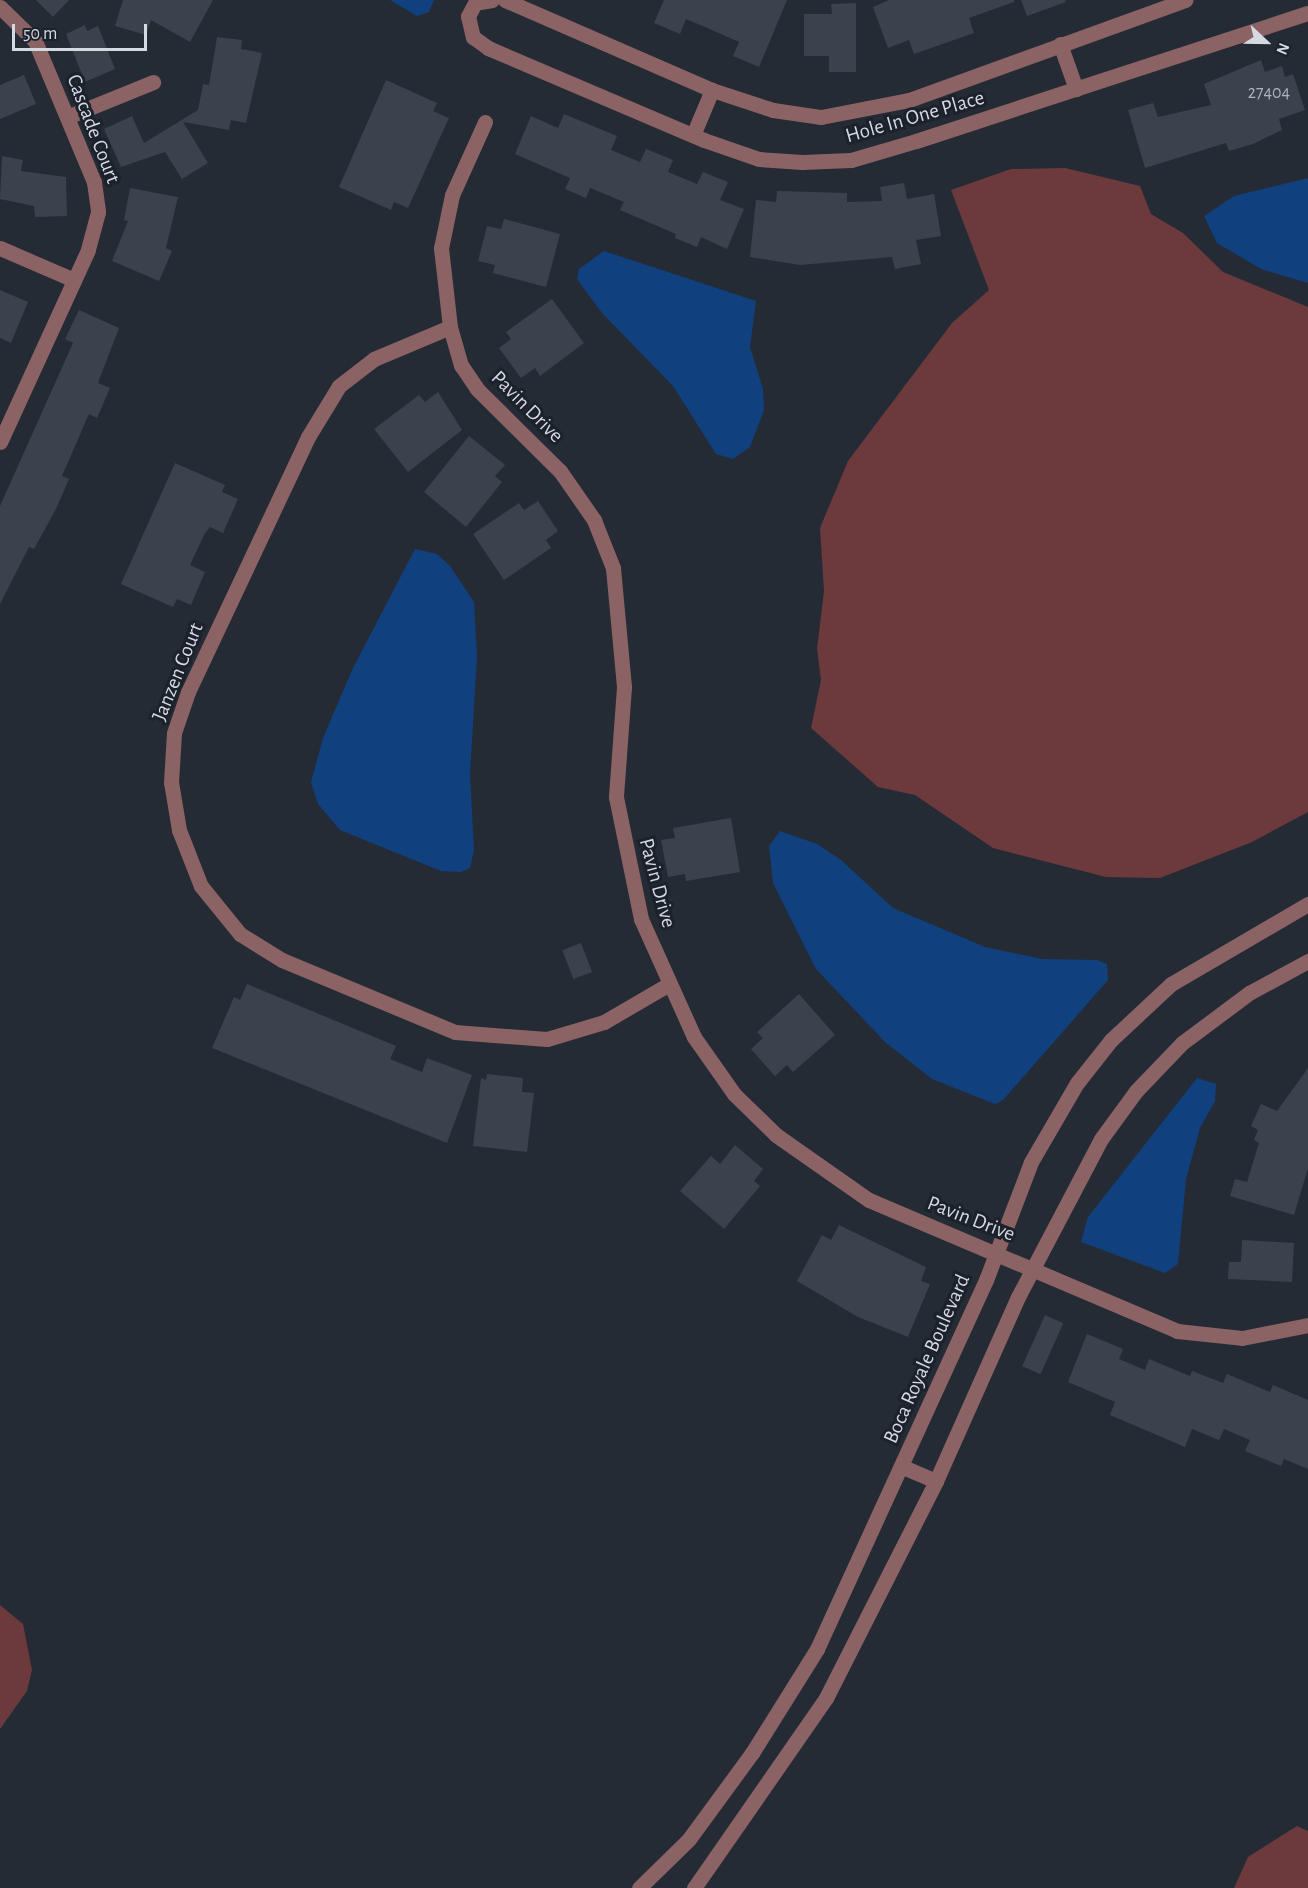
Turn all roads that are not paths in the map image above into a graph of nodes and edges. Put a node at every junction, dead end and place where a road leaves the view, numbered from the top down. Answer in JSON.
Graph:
{"nodes":[{"id":1,"x":492,"y":0,"type":"edge"},
{"id":2,"x":505,"y":0,"type":"edge"},
{"id":3,"x":1186,"y":0,"type":"edge"},
{"id":4,"x":0,"y":7,"type":"edge"},
{"id":5,"x":1308,"y":13,"type":"edge"},
{"id":6,"x":1060,"y":44,"type":"junction"},
{"id":7,"x":153,"y":82,"type":"dead end"},
{"id":8,"x":1076,"y":89,"type":"junction"},
{"id":9,"x":712,"y":90,"type":"junction"},
{"id":10,"x":67,"y":117,"type":"junction"},
{"id":11,"x":485,"y":123,"type":"dead end"},
{"id":12,"x":693,"y":135,"type":"junction"},
{"id":13,"x":0,"y":248,"type":"edge"},
{"id":14,"x":74,"y":280,"type":"junction"},
{"id":15,"x":450,"y":327,"type":"junction"},
{"id":16,"x":0,"y":442,"type":"edge"},
{"id":17,"x":1308,"y":904,"type":"edge"},
{"id":18,"x":1308,"y":962,"type":"edge"},
{"id":19,"x":669,"y":984,"type":"junction"},
{"id":20,"x":994,"y":1250,"type":"junction"},
{"id":21,"x":1035,"y":1267,"type":"junction"},
{"id":22,"x":1308,"y":1325,"type":"edge"},
{"id":23,"x":903,"y":1467,"type":"junction"},
{"id":24,"x":936,"y":1481,"type":"junction"},
{"id":25,"x":639,"y":1888,"type":"edge"},
{"id":26,"x":694,"y":1888,"type":"edge"}],
"edges":[{"from":1,"to":12,"type":"street","name":"Hole In One Place"},
{"from":2,"to":9,"type":"street","name":"Hole In One Place"},
{"from":3,"to":6,"type":"street","name":"Hole In One Place"},
{"from":4,"to":10,"type":"street","name":"Cascade Court"},
{"from":5,"to":8,"type":"street","name":"Hole In One Place"},
{"from":6,"to":8,"type":"street"},
{"from":6,"to":9,"type":"street","name":"Hole In One Place"},
{"from":7,"to":10,"type":"street"},
{"from":8,"to":12,"type":"street","name":"Hole In One Place"},
{"from":9,"to":12,"type":"street"},
{"from":10,"to":14,"type":"street","name":"Cascade Court"},
{"from":11,"to":15,"type":"street","name":"Pavin Drive"},
{"from":13,"to":14,"type":"street"},
{"from":14,"to":16,"type":"street","name":"Cascade Court"},
{"from":15,"to":19,"type":"street","name":"Pavin Drive"},
{"from":15,"to":19,"type":"street","name":"Janzen Court"},
{"from":17,"to":20,"type":"street","name":"Boca Royale Boulevard"},
{"from":18,"to":21,"type":"street"},
{"from":19,"to":20,"type":"street","name":"Pavin Drive"},
{"from":20,"to":21,"type":"street","name":"Pavin Drive"},
{"from":20,"to":23,"type":"street","name":"Boca Royale Boulevard"},
{"from":21,"to":22,"type":"street","name":"Pavin Drive"},
{"from":21,"to":24,"type":"street"},
{"from":23,"to":24,"type":"street"},
{"from":23,"to":25,"type":"street","name":"Boca Royale Boulevard"},
{"from":24,"to":26,"type":"street"}]}
